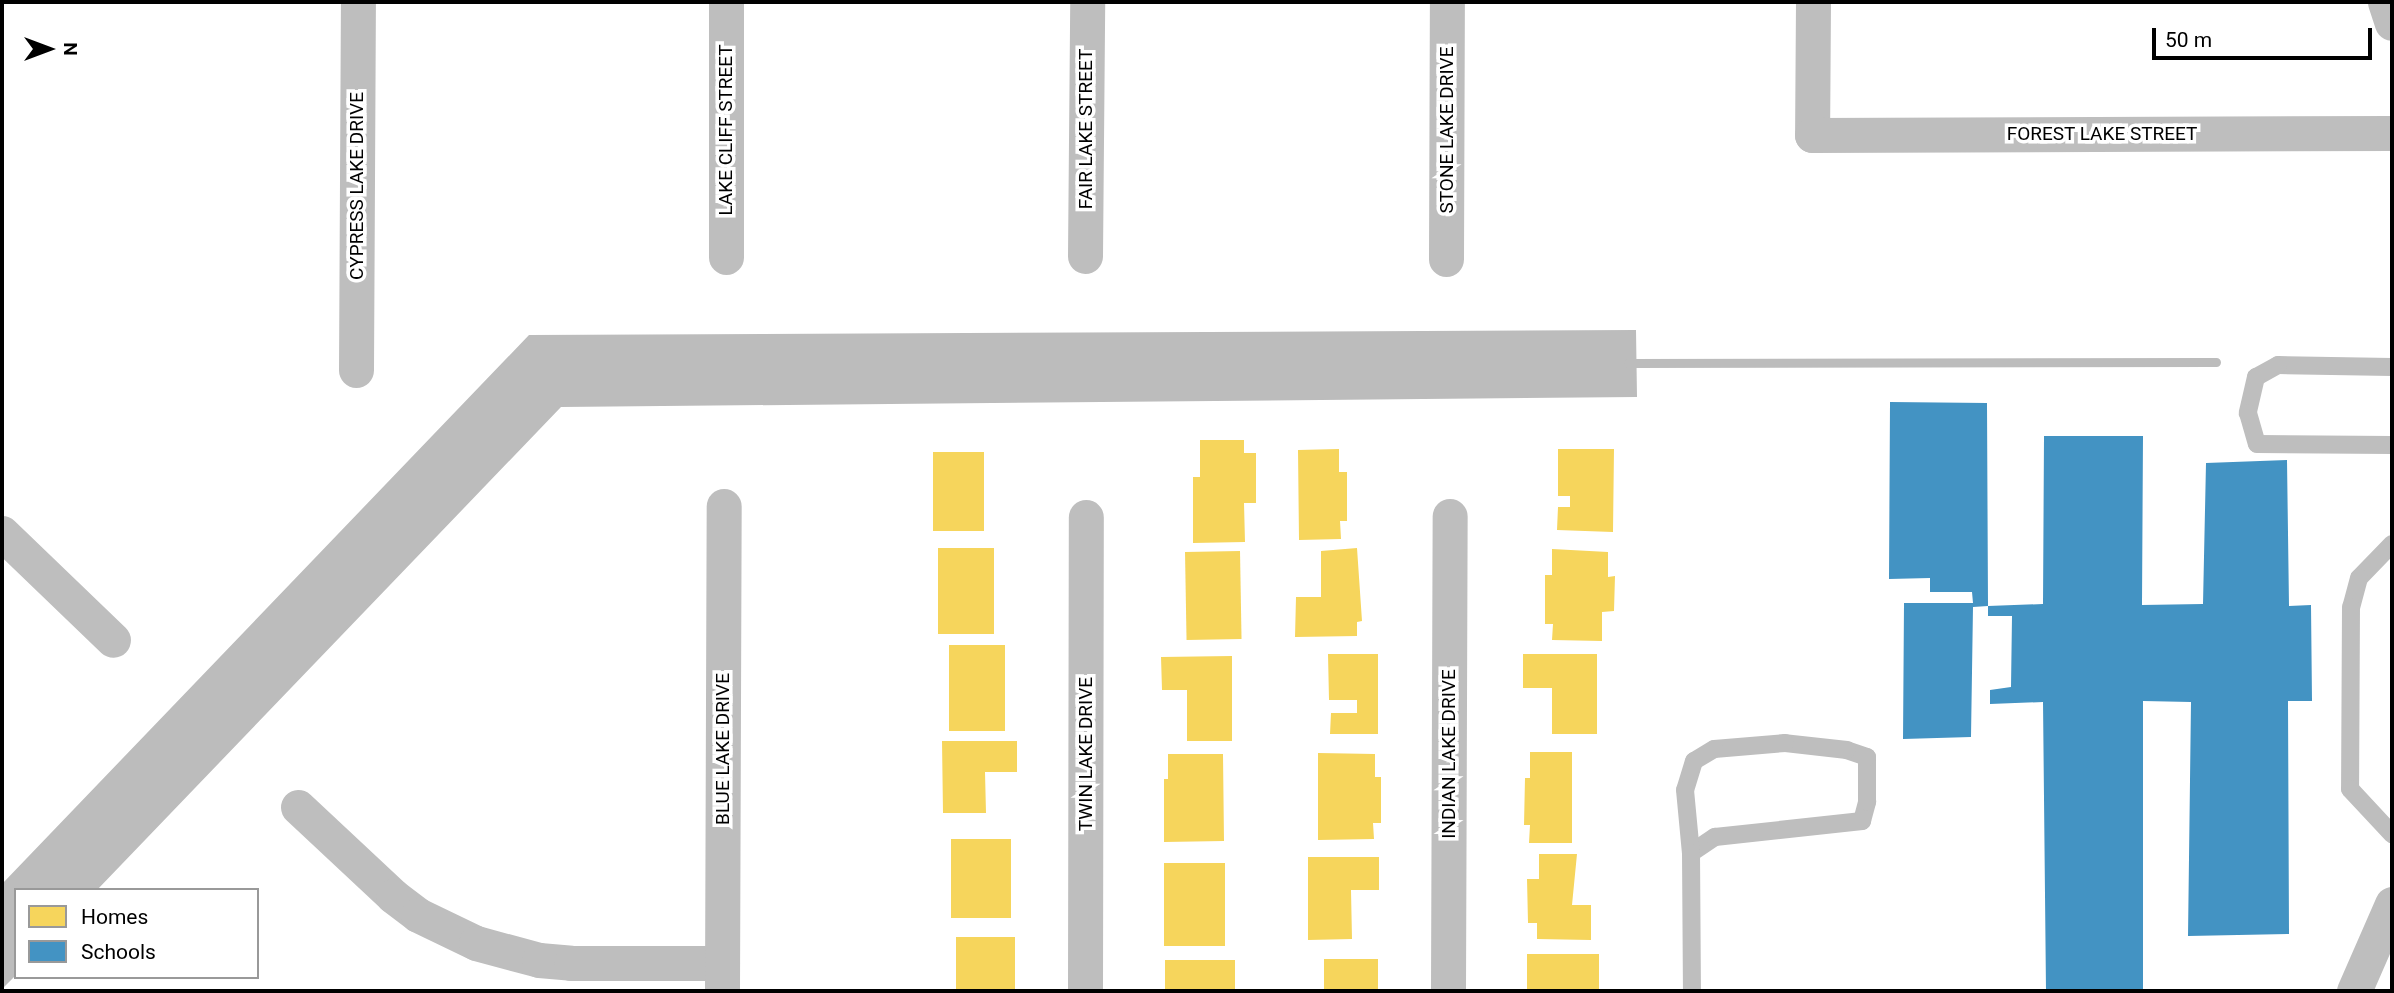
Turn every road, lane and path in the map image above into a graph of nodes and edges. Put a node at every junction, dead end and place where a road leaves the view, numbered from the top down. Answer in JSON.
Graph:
{"nodes":[{"id":1,"x":358,"y":2,"type":"edge"},
{"id":2,"x":726,"y":2,"type":"edge"},
{"id":3,"x":1087,"y":2,"type":"edge"},
{"id":4,"x":1447,"y":2,"type":"edge"},
{"id":5,"x":1813,"y":2,"type":"edge"},
{"id":6,"x":2385,"y":2,"type":"edge"},
{"id":7,"x":2392,"y":23,"type":"edge"},
{"id":8,"x":2392,"y":133,"type":"edge"},
{"id":9,"x":1085,"y":256,"type":"dead end"},
{"id":10,"x":726,"y":257,"type":"dead end"},
{"id":11,"x":1446,"y":259,"type":"dead end"},
{"id":12,"x":2392,"y":367,"type":"edge"},
{"id":13,"x":356,"y":370,"type":"dead end"},
{"id":14,"x":2392,"y":445,"type":"edge"},
{"id":15,"x":724,"y":506,"type":"dead end"},
{"id":16,"x":1450,"y":516,"type":"dead end"},
{"id":17,"x":1086,"y":517,"type":"dead end"},
{"id":18,"x":2,"y":533,"type":"edge"},
{"id":19,"x":2392,"y":544,"type":"edge"},
{"id":20,"x":113,"y":640,"type":"dead end"},
{"id":21,"x":298,"y":807,"type":"dead end"},
{"id":22,"x":2392,"y":834,"type":"edge"},
{"id":23,"x":1691,"y":853,"type":"junction"},
{"id":24,"x":2392,"y":904,"type":"edge"},
{"id":25,"x":722,"y":977,"type":"edge"},
{"id":26,"x":1085,"y":991,"type":"edge"},
{"id":27,"x":1448,"y":991,"type":"edge"},
{"id":28,"x":1692,"y":991,"type":"edge"},
{"id":29,"x":2354,"y":991,"type":"edge"}],
"edges":[{"from":1,"to":13,"type":"street","name":"CYPRESS LAKE DRIVE"},
{"from":2,"to":10,"type":"street","name":"LAKE CLIFF STREET"},
{"from":3,"to":9,"type":"street","name":"FAIR LAKE STREET"},
{"from":4,"to":11,"type":"street","name":"STONE LAKE DRIVE"},
{"from":5,"to":8,"type":"street","name":"FOREST LAKE STREET"},
{"from":6,"to":7,"type":"street"},
{"from":12,"to":14,"type":"lane"},
{"from":15,"to":25,"type":"street","name":"BLUE LAKE DRIVE"},
{"from":16,"to":27,"type":"street","name":"INDIAN LAKE DRIVE"},
{"from":17,"to":26,"type":"street","name":"TWIN LAKE DRIVE"},
{"from":18,"to":20,"type":"street"},
{"from":19,"to":22,"type":"lane"},
{"from":21,"to":25,"type":"street"},
{"from":23,"to":23,"type":"lane"},
{"from":23,"to":28,"type":"lane"},
{"from":24,"to":29,"type":"street"}]}
